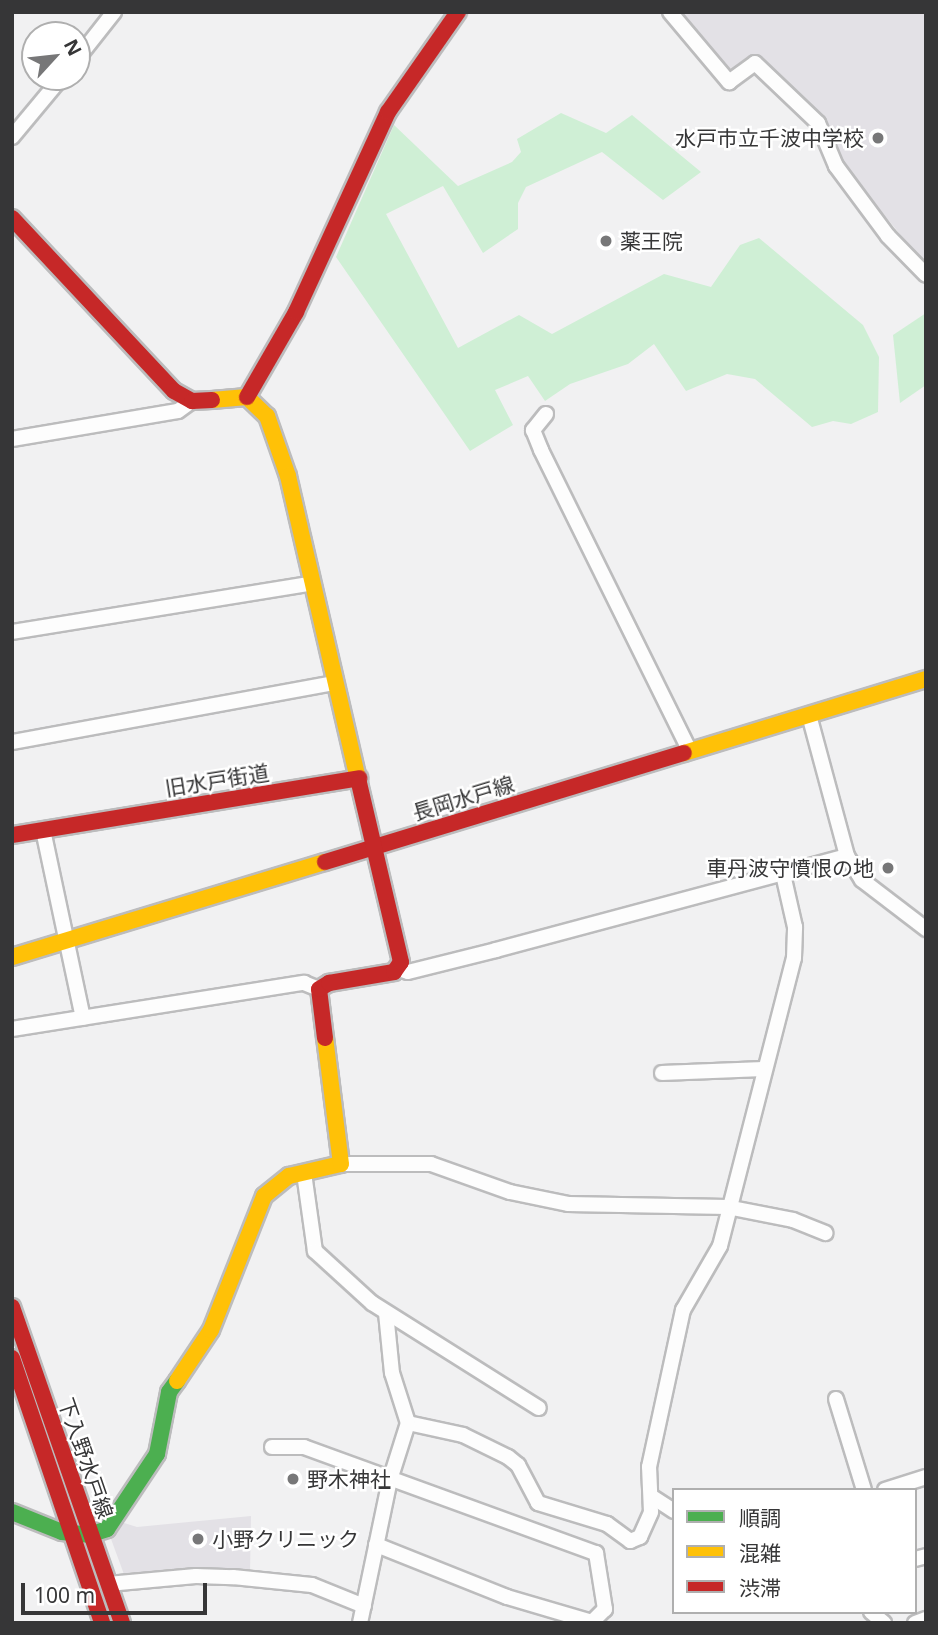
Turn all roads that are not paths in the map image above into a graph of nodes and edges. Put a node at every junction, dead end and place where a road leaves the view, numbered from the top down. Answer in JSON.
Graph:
{"nodes":[{"id":1,"x":114,"y":12,"type":"edge"},
{"id":2,"x":458,"y":12,"type":"edge"},
{"id":3,"x":670,"y":12,"type":"edge"},
{"id":4,"x":91,"y":41,"type":"edge"},
{"id":5,"x":50,"y":91,"type":"edge"},
{"id":6,"x":12,"y":137,"type":"edge"},
{"id":7,"x":12,"y":218,"type":"edge"},
{"id":8,"x":926,"y":275,"type":"edge"},
{"id":9,"x":247,"y":397,"type":"junction"},
{"id":10,"x":192,"y":401,"type":"junction"},
{"id":11,"x":546,"y":414,"type":"dead end"},
{"id":12,"x":12,"y":439,"type":"edge"},
{"id":13,"x":313,"y":583,"type":"junction"},
{"id":14,"x":12,"y":632,"type":"edge"},
{"id":15,"x":926,"y":679,"type":"edge"},
{"id":16,"x":335,"y":683,"type":"junction"},
{"id":17,"x":809,"y":715,"type":"junction"},
{"id":18,"x":12,"y":742,"type":"edge"},
{"id":19,"x":690,"y":751,"type":"junction"},
{"id":20,"x":359,"y":778,"type":"junction"},
{"id":21,"x":43,"y":830,"type":"junction"},
{"id":22,"x":12,"y":835,"type":"edge"},
{"id":23,"x":375,"y":846,"type":"junction"},
{"id":24,"x":848,"y":856,"type":"junction"},
{"id":25,"x":782,"y":870,"type":"junction"},
{"id":26,"x":926,"y":929,"type":"edge"},
{"id":27,"x":67,"y":943,"type":"junction"},
{"id":28,"x":12,"y":957,"type":"edge"},
{"id":29,"x":398,"y":969,"type":"junction"},
{"id":30,"x":319,"y":989,"type":"junction"},
{"id":31,"x":83,"y":1018,"type":"junction"},
{"id":32,"x":12,"y":1029,"type":"edge"},
{"id":33,"x":763,"y":1069,"type":"junction"},
{"id":34,"x":662,"y":1073,"type":"dead end"},
{"id":35,"x":341,"y":1164,"type":"junction"},
{"id":36,"x":304,"y":1174,"type":"junction"},
{"id":37,"x":727,"y":1207,"type":"junction"},
{"id":38,"x":826,"y":1233,"type":"dead end"},
{"id":39,"x":12,"y":1307,"type":"edge"},
{"id":40,"x":386,"y":1313,"type":"junction"},
{"id":41,"x":12,"y":1358,"type":"edge"},
{"id":42,"x":836,"y":1399,"type":"dead end"},
{"id":43,"x":539,"y":1408,"type":"dead end"},
{"id":44,"x":408,"y":1423,"type":"junction"},
{"id":45,"x":272,"y":1447,"type":"dead end"},
{"id":46,"x":926,"y":1477,"type":"edge"},
{"id":47,"x":390,"y":1480,"type":"junction"},
{"id":48,"x":863,"y":1488,"type":"edge"},
{"id":49,"x":891,"y":1488,"type":"edge"},
{"id":50,"x":654,"y":1498,"type":"junction"},
{"id":51,"x":672,"y":1510,"type":"edge"},
{"id":52,"x":12,"y":1512,"type":"edge"},
{"id":53,"x":72,"y":1534,"type":"junction"},
{"id":54,"x":89,"y":1535,"type":"junction"},
{"id":55,"x":376,"y":1545,"type":"junction"},
{"id":56,"x":108,"y":1584,"type":"junction"},
{"id":57,"x":363,"y":1606,"type":"junction"},
{"id":58,"x":926,"y":1619,"type":"edge"},
{"id":59,"x":102,"y":1623,"type":"edge"},
{"id":60,"x":122,"y":1623,"type":"edge"},
{"id":61,"x":360,"y":1623,"type":"edge"},
{"id":62,"x":915,"y":1623,"type":"edge"}],
"edges":[{"from":1,"to":4,"type":"street"},
{"from":2,"to":9,"type":"street"},
{"from":3,"to":8,"type":"street"},
{"from":5,"to":6,"type":"street"},
{"from":7,"to":10,"type":"street"},
{"from":9,"to":10,"type":"street"},
{"from":9,"to":13,"type":"street"},
{"from":10,"to":12,"type":"street"},
{"from":11,"to":19,"type":"street"},
{"from":13,"to":14,"type":"street"},
{"from":13,"to":16,"type":"street"},
{"from":15,"to":17,"type":"street","name":"長岡水戸線"},
{"from":16,"to":18,"type":"street"},
{"from":16,"to":20,"type":"street"},
{"from":17,"to":19,"type":"street","name":"長岡水戸線"},
{"from":17,"to":24,"type":"street"},
{"from":19,"to":23,"type":"street","name":"長岡水戸線"},
{"from":20,"to":21,"type":"street","name":"旧水戸街道"},
{"from":20,"to":23,"type":"street"},
{"from":21,"to":22,"type":"street","name":"旧水戸街道"},
{"from":21,"to":27,"type":"street"},
{"from":23,"to":27,"type":"street","name":"長岡水戸線"},
{"from":23,"to":29,"type":"street"},
{"from":24,"to":25,"type":"street"},
{"from":24,"to":26,"type":"street"},
{"from":25,"to":29,"type":"street"},
{"from":25,"to":33,"type":"street"},
{"from":27,"to":28,"type":"street","name":"長岡水戸線"},
{"from":27,"to":31,"type":"street"},
{"from":29,"to":30,"type":"street"},
{"from":30,"to":31,"type":"street"},
{"from":30,"to":35,"type":"street"},
{"from":31,"to":32,"type":"street"},
{"from":33,"to":34,"type":"street"},
{"from":33,"to":37,"type":"street"},
{"from":35,"to":36,"type":"street"},
{"from":35,"to":37,"type":"street"},
{"from":36,"to":40,"type":"street"},
{"from":36,"to":54,"type":"street"},
{"from":37,"to":38,"type":"street"},
{"from":37,"to":50,"type":"street"},
{"from":39,"to":54,"type":"street","name":"下入野水戸線"},
{"from":40,"to":43,"type":"street"},
{"from":40,"to":44,"type":"street"},
{"from":41,"to":53,"type":"street","name":"下入野水戸線"},
{"from":42,"to":48,"type":"street"},
{"from":44,"to":47,"type":"street"},
{"from":44,"to":50,"type":"street"},
{"from":45,"to":47,"type":"street"},
{"from":46,"to":49,"type":"street"},
{"from":47,"to":55,"type":"street"},
{"from":47,"to":55,"type":"street"},
{"from":50,"to":51,"type":"street"},
{"from":52,"to":53,"type":"street"},
{"from":53,"to":54,"type":"street"},
{"from":53,"to":59,"type":"street","name":"下入野水戸線"},
{"from":54,"to":56,"type":"street","name":"下入野水戸線"},
{"from":55,"to":57,"type":"street"},
{"from":56,"to":57,"type":"street"},
{"from":56,"to":60,"type":"street","name":"下入野水戸線"},
{"from":57,"to":61,"type":"street"},
{"from":58,"to":62,"type":"street"}]}
